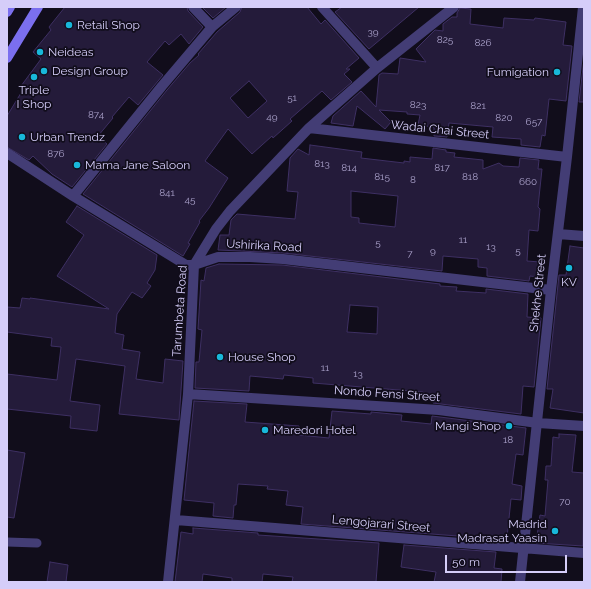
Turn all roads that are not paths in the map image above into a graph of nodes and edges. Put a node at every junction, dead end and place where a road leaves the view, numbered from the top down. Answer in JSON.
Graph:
{"nodes":[{"id":1,"x":10,"y":7,"type":"edge"},
{"id":2,"x":38,"y":7,"type":"edge"},
{"id":3,"x":193,"y":7,"type":"edge"},
{"id":4,"x":236,"y":7,"type":"edge"},
{"id":5,"x":322,"y":7,"type":"edge"},
{"id":6,"x":454,"y":7,"type":"edge"},
{"id":7,"x":583,"y":7,"type":"edge"},
{"id":8,"x":7,"y":12,"type":"edge"},
{"id":9,"x":212,"y":27,"type":"junction"},
{"id":10,"x":7,"y":58,"type":"edge"},
{"id":11,"x":377,"y":68,"type":"junction"},
{"id":12,"x":309,"y":128,"type":"junction"},
{"id":13,"x":7,"y":153,"type":"edge"},
{"id":14,"x":568,"y":157,"type":"junction"},
{"id":15,"x":73,"y":196,"type":"junction"},
{"id":16,"x":558,"y":234,"type":"junction"},
{"id":17,"x":584,"y":236,"type":"edge"},
{"id":18,"x":194,"y":265,"type":"junction"},
{"id":19,"x":551,"y":290,"type":"junction"},
{"id":20,"x":188,"y":394,"type":"junction"},
{"id":21,"x":538,"y":423,"type":"junction"},
{"id":22,"x":584,"y":426,"type":"edge"},
{"id":23,"x":176,"y":520,"type":"junction"},
{"id":24,"x":7,"y":542,"type":"edge"},
{"id":25,"x":37,"y":543,"type":"dead end"},
{"id":26,"x":523,"y":549,"type":"junction"},
{"id":27,"x":584,"y":553,"type":"edge"},
{"id":28,"x":168,"y":582,"type":"edge"},
{"id":29,"x":520,"y":582,"type":"edge"}],
"edges":[{"from":1,"to":8,"type":"main road"},
{"from":2,"to":10,"type":"main road"},
{"from":3,"to":9,"type":"street"},
{"from":4,"to":9,"type":"street"},
{"from":5,"to":11,"type":"street"},
{"from":6,"to":11,"type":"street","name":"Tarumbeta Road"},
{"from":7,"to":14,"type":"street","name":"Shekhe Street"},
{"from":9,"to":15,"type":"street"},
{"from":11,"to":12,"type":"street","name":"Tarumbeta Road"},
{"from":12,"to":14,"type":"street","name":"Wadai Chai Street"},
{"from":12,"to":18,"type":"street","name":"Tarumbeta Road"},
{"from":13,"to":15,"type":"street"},
{"from":14,"to":16,"type":"street","name":"Shekhe Street"},
{"from":15,"to":18,"type":"street"},
{"from":16,"to":17,"type":"street"},
{"from":16,"to":19,"type":"street","name":"Shekhe Street"},
{"from":18,"to":19,"type":"street","name":"Ushirika Road"},
{"from":18,"to":20,"type":"street","name":"Tarumbeta Road"},
{"from":19,"to":21,"type":"street","name":"Shekhe Street"},
{"from":20,"to":21,"type":"street","name":"Nondo Fensi Street"},
{"from":20,"to":23,"type":"street","name":"Tarumbeta Road"},
{"from":21,"to":22,"type":"street","name":"Nondo Fensi Street"},
{"from":21,"to":26,"type":"street","name":"Shekhe Street"},
{"from":23,"to":26,"type":"street","name":"Lengojarari Street"},
{"from":23,"to":28,"type":"street","name":"Tarumbeta Road"},
{"from":24,"to":25,"type":"lane"},
{"from":26,"to":27,"type":"street","name":"Lengojarari Street"},
{"from":26,"to":29,"type":"street","name":"Shekhe Street"}]}
